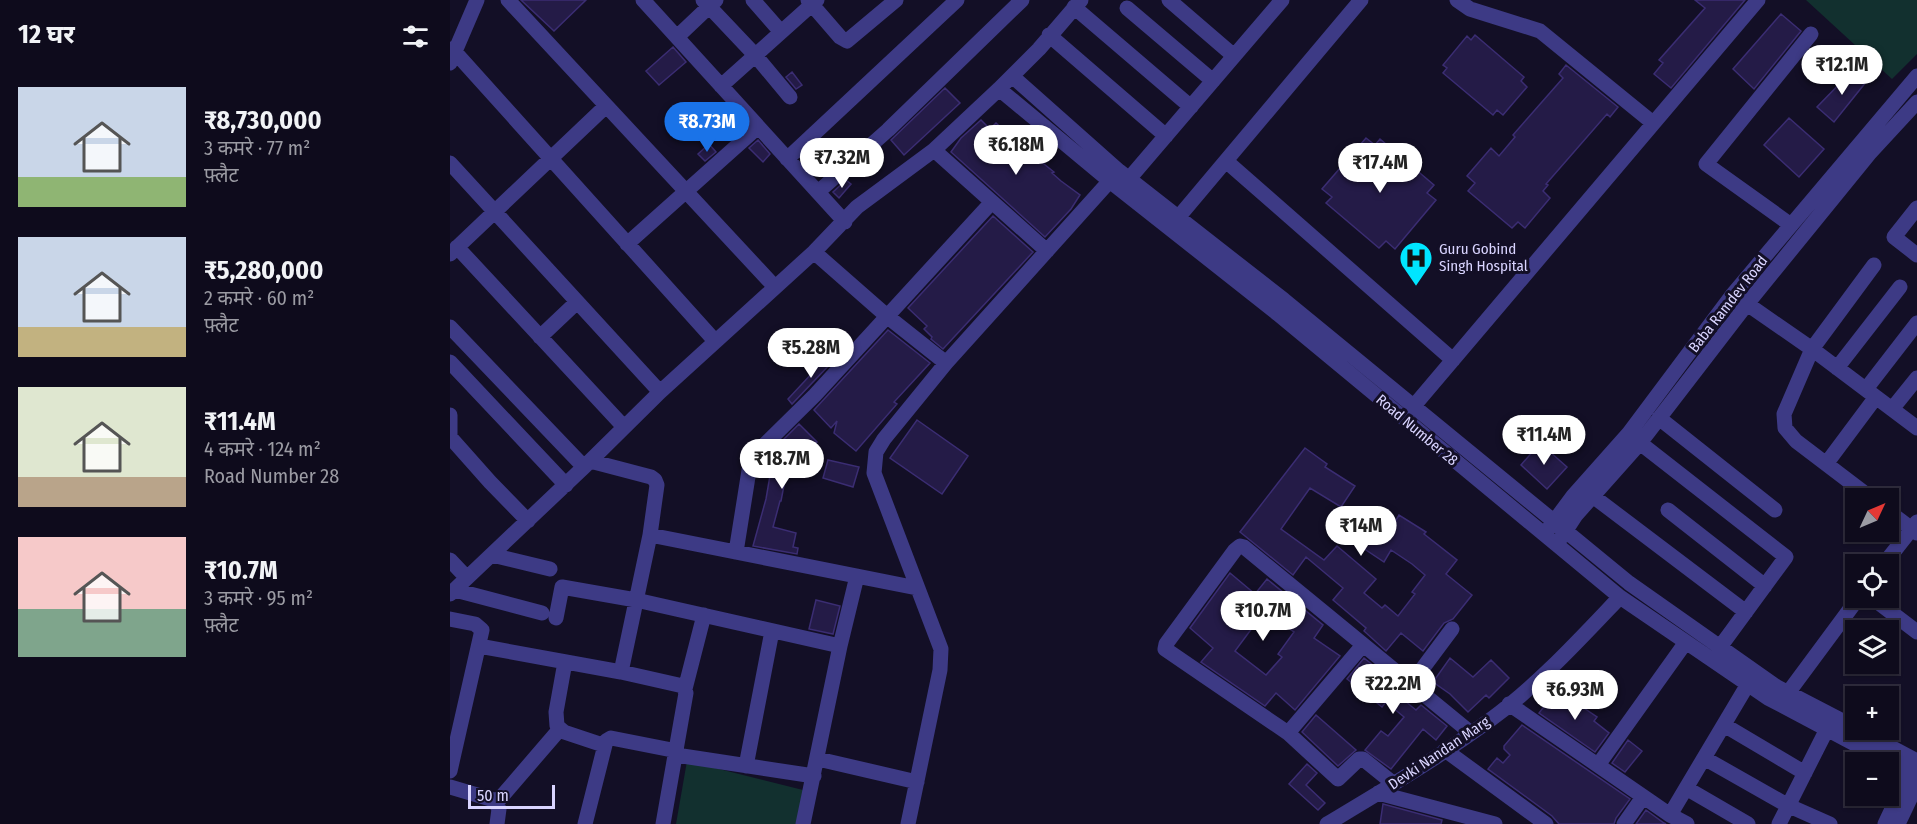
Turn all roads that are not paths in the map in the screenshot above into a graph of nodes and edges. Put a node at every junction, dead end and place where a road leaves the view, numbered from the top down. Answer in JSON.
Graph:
{"nodes":[{"id":1,"x":477,"y":0,"type":"edge"},
{"id":2,"x":508,"y":0,"type":"edge"},
{"id":3,"x":643,"y":0,"type":"edge"},
{"id":4,"x":753,"y":0,"type":"edge"},
{"id":5,"x":896,"y":0,"type":"edge"},
{"id":6,"x":957,"y":0,"type":"edge"},
{"id":7,"x":1022,"y":0,"type":"edge"},
{"id":8,"x":1169,"y":0,"type":"edge"},
{"id":9,"x":1282,"y":0,"type":"edge"},
{"id":10,"x":1361,"y":0,"type":"edge"},
{"id":11,"x":1457,"y":0,"type":"edge"},
{"id":12,"x":1758,"y":0,"type":"edge"},
{"id":13,"x":710,"y":2,"type":"edge"},
{"id":14,"x":812,"y":2,"type":"edge"},
{"id":15,"x":1078,"y":3,"type":"edge"},
{"id":16,"x":1127,"y":8,"type":"dead end"},
{"id":17,"x":781,"y":32,"type":"junction"},
{"id":18,"x":1811,"y":34,"type":"dead end"},
{"id":19,"x":1049,"y":35,"type":"junction"},
{"id":20,"x":677,"y":38,"type":"junction"},
{"id":21,"x":452,"y":54,"type":"edge"},
{"id":22,"x":755,"y":56,"type":"junction"},
{"id":23,"x":1234,"y":56,"type":"junction"},
{"id":24,"x":1012,"y":76,"type":"junction"},
{"id":25,"x":1917,"y":76,"type":"edge"},
{"id":26,"x":1213,"y":81,"type":"junction"},
{"id":27,"x":721,"y":86,"type":"junction"},
{"id":28,"x":999,"y":89,"type":"junction"},
{"id":29,"x":790,"y":97,"type":"dead end"},
{"id":30,"x":1917,"y":102,"type":"edge"},
{"id":31,"x":606,"y":106,"type":"junction"},
{"id":32,"x":1191,"y":107,"type":"junction"},
{"id":33,"x":1653,"y":123,"type":"junction"},
{"id":34,"x":758,"y":127,"type":"junction"},
{"id":35,"x":1166,"y":136,"type":"junction"},
{"id":36,"x":934,"y":150,"type":"junction"},
{"id":37,"x":551,"y":159,"type":"junction"},
{"id":38,"x":787,"y":159,"type":"junction"},
{"id":39,"x":1226,"y":160,"type":"junction"},
{"id":40,"x":450,"y":163,"type":"edge"},
{"id":41,"x":1120,"y":180,"type":"junction"},
{"id":42,"x":686,"y":191,"type":"junction"},
{"id":43,"x":818,"y":192,"type":"junction"},
{"id":44,"x":991,"y":203,"type":"junction"},
{"id":45,"x":1917,"y":208,"type":"edge"},
{"id":46,"x":495,"y":212,"type":"junction"},
{"id":47,"x":845,"y":222,"type":"junction"},
{"id":48,"x":1174,"y":223,"type":"junction"},
{"id":49,"x":1791,"y":225,"type":"junction"},
{"id":50,"x":627,"y":244,"type":"junction"},
{"id":51,"x":454,"y":251,"type":"edge"},
{"id":52,"x":814,"y":252,"type":"junction"},
{"id":53,"x":1047,"y":252,"type":"junction"},
{"id":54,"x":1917,"y":255,"type":"edge"},
{"id":55,"x":1874,"y":265,"type":"dead end"},
{"id":56,"x":774,"y":286,"type":"junction"},
{"id":57,"x":1900,"y":287,"type":"dead end"},
{"id":58,"x":1733,"y":294,"type":"junction"},
{"id":59,"x":577,"y":302,"type":"junction"},
{"id":60,"x":1747,"y":304,"type":"junction"},
{"id":61,"x":888,"y":317,"type":"junction"},
{"id":62,"x":1917,"y":322,"type":"edge"},
{"id":63,"x":450,"y":327,"type":"edge"},
{"id":64,"x":540,"y":337,"type":"junction"},
{"id":65,"x":715,"y":341,"type":"junction"},
{"id":66,"x":1812,"y":349,"type":"junction"},
{"id":67,"x":1453,"y":360,"type":"junction"},
{"id":68,"x":450,"y":362,"type":"edge"},
{"id":69,"x":946,"y":363,"type":"junction"},
{"id":70,"x":1837,"y":368,"type":"junction"},
{"id":71,"x":1917,"y":378,"type":"edge"},
{"id":72,"x":660,"y":392,"type":"junction"},
{"id":73,"x":1871,"y":394,"type":"junction"},
{"id":74,"x":1413,"y":406,"type":"junction"},
{"id":75,"x":1892,"y":410,"type":"junction"},
{"id":76,"x":450,"y":415,"type":"edge"},
{"id":77,"x":1659,"y":418,"type":"junction"},
{"id":78,"x":624,"y":427,"type":"junction"},
{"id":79,"x":1917,"y":428,"type":"edge"},
{"id":80,"x":450,"y":437,"type":"edge"},
{"id":81,"x":1640,"y":443,"type":"junction"},
{"id":82,"x":587,"y":464,"type":"junction"},
{"id":83,"x":1826,"y":464,"type":"junction"},
{"id":84,"x":566,"y":485,"type":"junction"},
{"id":85,"x":1858,"y":488,"type":"edge"},
{"id":86,"x":1594,"y":497,"type":"junction"},
{"id":87,"x":1668,"y":510,"type":"dead end"},
{"id":88,"x":1774,"y":510,"type":"dead end"},
{"id":89,"x":1899,"y":518,"type":"edge"},
{"id":90,"x":528,"y":521,"type":"junction"},
{"id":91,"x":1559,"y":527,"type":"junction"},
{"id":92,"x":1915,"y":528,"type":"edge"},
{"id":93,"x":650,"y":535,"type":"junction"},
{"id":94,"x":1550,"y":541,"type":"junction"},
{"id":95,"x":736,"y":552,"type":"junction"},
{"id":96,"x":1893,"y":554,"type":"edge"},
{"id":97,"x":492,"y":555,"type":"junction"},
{"id":98,"x":450,"y":560,"type":"edge"},
{"id":99,"x":550,"y":569,"type":"dead end"},
{"id":100,"x":857,"y":576,"type":"junction"},
{"id":101,"x":467,"y":578,"type":"junction"},
{"id":102,"x":1764,"y":586,"type":"junction"},
{"id":103,"x":917,"y":588,"type":"junction"},
{"id":104,"x":452,"y":592,"type":"edge"},
{"id":105,"x":1620,"y":597,"type":"junction"},
{"id":106,"x":636,"y":600,"type":"junction"},
{"id":107,"x":1851,"y":608,"type":"edge"},
{"id":108,"x":1885,"y":608,"type":"edge"},
{"id":109,"x":1746,"y":612,"type":"junction"},
{"id":110,"x":704,"y":615,"type":"junction"},
{"id":111,"x":450,"y":619,"type":"edge"},
{"id":112,"x":1452,"y":629,"type":"dead end"},
{"id":113,"x":772,"y":631,"type":"junction"},
{"id":114,"x":1917,"y":632,"type":"edge"},
{"id":115,"x":1686,"y":642,"type":"junction"},
{"id":116,"x":1363,"y":645,"type":"junction"},
{"id":117,"x":479,"y":646,"type":"junction"},
{"id":118,"x":840,"y":646,"type":"junction"},
{"id":119,"x":1720,"y":647,"type":"junction"},
{"id":120,"x":565,"y":662,"type":"junction"},
{"id":121,"x":621,"y":672,"type":"junction"},
{"id":122,"x":1412,"y":684,"type":"junction"},
{"id":123,"x":1748,"y":684,"type":"junction"},
{"id":124,"x":685,"y":689,"type":"junction"},
{"id":125,"x":1784,"y":698,"type":"junction"},
{"id":126,"x":1509,"y":704,"type":"junction"},
{"id":127,"x":1845,"y":724,"type":"edge"},
{"id":128,"x":1724,"y":725,"type":"junction"},
{"id":129,"x":1827,"y":729,"type":"junction"},
{"id":130,"x":559,"y":730,"type":"junction"},
{"id":131,"x":1288,"y":733,"type":"junction"},
{"id":132,"x":1472,"y":733,"type":"junction"},
{"id":133,"x":1871,"y":740,"type":"edge"},
{"id":134,"x":603,"y":745,"type":"junction"},
{"id":135,"x":1445,"y":750,"type":"junction"},
{"id":136,"x":676,"y":753,"type":"junction"},
{"id":137,"x":1704,"y":758,"type":"junction"},
{"id":138,"x":818,"y":759,"type":"junction"},
{"id":139,"x":1598,"y":765,"type":"junction"},
{"id":140,"x":746,"y":766,"type":"junction"},
{"id":141,"x":450,"y":771,"type":"edge"},
{"id":142,"x":1915,"y":771,"type":"edge"},
{"id":143,"x":1804,"y":773,"type":"junction"},
{"id":144,"x":814,"y":776,"type":"junction"},
{"id":145,"x":917,"y":782,"type":"junction"},
{"id":146,"x":1394,"y":784,"type":"junction"},
{"id":147,"x":450,"y":787,"type":"edge"},
{"id":148,"x":1686,"y":788,"type":"junction"},
{"id":149,"x":1378,"y":794,"type":"junction"},
{"id":150,"x":1643,"y":797,"type":"junction"},
{"id":151,"x":497,"y":802,"type":"junction"},
{"id":152,"x":1787,"y":805,"type":"junction"},
{"id":153,"x":1670,"y":815,"type":"junction"},
{"id":154,"x":1489,"y":823,"type":"edge"},
{"id":155,"x":497,"y":824,"type":"edge"},
{"id":156,"x":585,"y":824,"type":"edge"},
{"id":157,"x":663,"y":824,"type":"edge"},
{"id":158,"x":803,"y":824,"type":"edge"},
{"id":159,"x":908,"y":824,"type":"edge"},
{"id":160,"x":1327,"y":824,"type":"edge"},
{"id":161,"x":1546,"y":824,"type":"edge"},
{"id":162,"x":1624,"y":824,"type":"edge"},
{"id":163,"x":1687,"y":824,"type":"edge"},
{"id":164,"x":1748,"y":824,"type":"edge"},
{"id":165,"x":1779,"y":824,"type":"edge"},
{"id":166,"x":1830,"y":824,"type":"edge"},
{"id":167,"x":1885,"y":824,"type":"edge"},
{"id":168,"x":1898,"y":824,"type":"edge"}],
"edges":[{"from":1,"to":21,"type":"street"},
{"from":2,"to":31,"type":"street"},
{"from":3,"to":20,"type":"street"},
{"from":4,"to":17,"type":"street"},
{"from":5,"to":14,"type":"street"},
{"from":6,"to":38,"type":"street"},
{"from":7,"to":43,"type":"street"},
{"from":8,"to":23,"type":"street"},
{"from":9,"to":23,"type":"street"},
{"from":10,"to":39,"type":"street"},
{"from":11,"to":33,"type":"street"},
{"from":12,"to":33,"type":"street"},
{"from":13,"to":20,"type":"street"},
{"from":13,"to":22,"type":"street"},
{"from":14,"to":17,"type":"street"},
{"from":15,"to":19,"type":"street"},
{"from":15,"to":32,"type":"street"},
{"from":16,"to":26,"type":"street"},
{"from":17,"to":22,"type":"street"},
{"from":18,"to":49,"type":"street"},
{"from":19,"to":24,"type":"street"},
{"from":19,"to":35,"type":"street"},
{"from":20,"to":27,"type":"street"},
{"from":21,"to":37,"type":"street"},
{"from":22,"to":27,"type":"street"},
{"from":22,"to":29,"type":"street"},
{"from":23,"to":26,"type":"street"},
{"from":24,"to":28,"type":"street"},
{"from":24,"to":41,"type":"street","name":"Road Number 28"},
{"from":25,"to":49,"type":"street","name":"Baba Ramdev Road"},
{"from":26,"to":32,"type":"street"},
{"from":27,"to":34,"type":"street"},
{"from":28,"to":36,"type":"street"},
{"from":28,"to":41,"type":"street","name":"Road Number 28"},
{"from":30,"to":60,"type":"street"},
{"from":31,"to":37,"type":"street"},
{"from":31,"to":42,"type":"street"},
{"from":32,"to":35,"type":"street"},
{"from":33,"to":67,"type":"street"},
{"from":34,"to":38,"type":"street"},
{"from":34,"to":42,"type":"street"},
{"from":35,"to":41,"type":"street"},
{"from":36,"to":44,"type":"street"},
{"from":36,"to":47,"type":"street"},
{"from":37,"to":46,"type":"street"},
{"from":37,"to":50,"type":"street"},
{"from":38,"to":43,"type":"street"},
{"from":39,"to":48,"type":"street"},
{"from":39,"to":67,"type":"street"},
{"from":40,"to":46,"type":"street"},
{"from":41,"to":48,"type":"street","name":"Road Number 28"},
{"from":41,"to":53,"type":"street"},
{"from":42,"to":50,"type":"street"},
{"from":42,"to":56,"type":"street"},
{"from":43,"to":47,"type":"street"},
{"from":44,"to":53,"type":"street"},
{"from":44,"to":61,"type":"street"},
{"from":45,"to":54,"type":"street"},
{"from":46,"to":51,"type":"street"},
{"from":46,"to":59,"type":"street"},
{"from":47,"to":52,"type":"street"},
{"from":48,"to":74,"type":"street","name":"Road Number 28"},
{"from":48,"to":94,"type":"street","name":"Road Number 28"},
{"from":49,"to":58,"type":"street","name":"Baba Ramdev Road"},
{"from":50,"to":65,"type":"street"},
{"from":51,"to":64,"type":"street"},
{"from":52,"to":56,"type":"street"},
{"from":52,"to":61,"type":"street"},
{"from":53,"to":69,"type":"street"},
{"from":55,"to":66,"type":"street"},
{"from":56,"to":65,"type":"street"},
{"from":57,"to":70,"type":"street"},
{"from":58,"to":60,"type":"street"},
{"from":58,"to":91,"type":"street","name":"Baba Ramdev Road"},
{"from":59,"to":64,"type":"street"},
{"from":59,"to":72,"type":"street"},
{"from":60,"to":66,"type":"street"},
{"from":60,"to":77,"type":"street"},
{"from":61,"to":69,"type":"street"},
{"from":61,"to":95,"type":"street"},
{"from":62,"to":73,"type":"street"},
{"from":63,"to":82,"type":"street"},
{"from":64,"to":78,"type":"street"},
{"from":65,"to":72,"type":"street"},
{"from":66,"to":70,"type":"street"},
{"from":66,"to":83,"type":"street"},
{"from":67,"to":74,"type":"street"},
{"from":68,"to":84,"type":"street"},
{"from":69,"to":103,"type":"street"},
{"from":70,"to":73,"type":"street"},
{"from":71,"to":75,"type":"street"},
{"from":72,"to":78,"type":"street"},
{"from":73,"to":75,"type":"street"},
{"from":73,"to":83,"type":"street"},
{"from":74,"to":91,"type":"street","name":"Road Number 28"},
{"from":75,"to":79,"type":"street"},
{"from":76,"to":80,"type":"street"},
{"from":77,"to":81,"type":"street"},
{"from":77,"to":88,"type":"street"},
{"from":78,"to":82,"type":"street"},
{"from":80,"to":90,"type":"street"},
{"from":81,"to":86,"type":"street"},
{"from":81,"to":102,"type":"street"},
{"from":82,"to":84,"type":"street"},
{"from":82,"to":93,"type":"street"},
{"from":83,"to":85,"type":"street"},
{"from":84,"to":90,"type":"street"},
{"from":86,"to":91,"type":"street"},
{"from":86,"to":109,"type":"street"},
{"from":87,"to":102,"type":"street"},
{"from":89,"to":92,"type":"street"},
{"from":90,"to":97,"type":"street"},
{"from":91,"to":94,"type":"street","name":"Baba Ramdev Road"},
{"from":91,"to":119,"type":"street","name":"Road Number 28"},
{"from":92,"to":96,"type":"street"},
{"from":93,"to":95,"type":"street"},
{"from":93,"to":106,"type":"street"},
{"from":94,"to":105,"type":"street","name":"Road Number 28"},
{"from":95,"to":100,"type":"street"},
{"from":97,"to":99,"type":"street"},
{"from":97,"to":101,"type":"street"},
{"from":98,"to":101,"type":"street"},
{"from":100,"to":103,"type":"street"},
{"from":100,"to":118,"type":"street"},
{"from":101,"to":104,"type":"street"},
{"from":102,"to":109,"type":"street"},
{"from":103,"to":145,"type":"street"},
{"from":104,"to":106,"type":"street"},
{"from":105,"to":115,"type":"street","name":"Road Number 28"},
{"from":105,"to":126,"type":"street","name":"Devki Nandan Marg"},
{"from":106,"to":110,"type":"street"},
{"from":106,"to":121,"type":"street"},
{"from":107,"to":125,"type":"street"},
{"from":108,"to":114,"type":"street"},
{"from":109,"to":119,"type":"street"},
{"from":110,"to":113,"type":"street"},
{"from":110,"to":124,"type":"street"},
{"from":111,"to":117,"type":"street"},
{"from":112,"to":122,"type":"street"},
{"from":113,"to":118,"type":"street"},
{"from":113,"to":140,"type":"street"},
{"from":115,"to":123,"type":"street","name":"Road Number 28"},
{"from":115,"to":139,"type":"street"},
{"from":116,"to":122,"type":"street"},
{"from":116,"to":131,"type":"street"},
{"from":116,"to":131,"type":"street"},
{"from":117,"to":120,"type":"street"},
{"from":117,"to":141,"type":"street"},
{"from":118,"to":138,"type":"street"},
{"from":119,"to":125,"type":"street","name":"Road Number 28"},
{"from":120,"to":121,"type":"street"},
{"from":120,"to":130,"type":"street"},
{"from":121,"to":124,"type":"street"},
{"from":122,"to":132,"type":"street"},
{"from":123,"to":125,"type":"street","name":"Road Number 28"},
{"from":123,"to":128,"type":"street"},
{"from":124,"to":136,"type":"street"},
{"from":125,"to":127,"type":"street","name":"Road Number 28"},
{"from":125,"to":129,"type":"street","name":"Road Number 28"},
{"from":126,"to":132,"type":"street","name":"Devki Nandan Marg"},
{"from":126,"to":139,"type":"street"},
{"from":128,"to":137,"type":"street"},
{"from":128,"to":143,"type":"street"},
{"from":129,"to":142,"type":"street","name":"Road Number 28"},
{"from":129,"to":143,"type":"street"},
{"from":130,"to":134,"type":"street"},
{"from":130,"to":151,"type":"street"},
{"from":131,"to":146,"type":"street"},
{"from":132,"to":135,"type":"street","name":"Devki Nandan Marg"},
{"from":133,"to":142,"type":"street","name":"Road Number 28"},
{"from":134,"to":136,"type":"street"},
{"from":134,"to":156,"type":"street"},
{"from":135,"to":146,"type":"street","name":"Devki Nandan Marg"},
{"from":135,"to":161,"type":"street"},
{"from":136,"to":140,"type":"street"},
{"from":136,"to":157,"type":"street"},
{"from":137,"to":148,"type":"street"},
{"from":137,"to":152,"type":"street"},
{"from":138,"to":144,"type":"street"},
{"from":138,"to":145,"type":"street"},
{"from":139,"to":150,"type":"street"},
{"from":140,"to":144,"type":"street"},
{"from":142,"to":167,"type":"street"},
{"from":142,"to":168,"type":"street"},
{"from":143,"to":152,"type":"street"},
{"from":144,"to":158,"type":"street"},
{"from":145,"to":159,"type":"street"},
{"from":146,"to":149,"type":"street","name":"Devki Nandan Marg"},
{"from":147,"to":151,"type":"street"},
{"from":148,"to":153,"type":"street"},
{"from":148,"to":164,"type":"street"},
{"from":149,"to":154,"type":"street"},
{"from":149,"to":160,"type":"street","name":"Devki Nandan Marg"},
{"from":150,"to":153,"type":"street"},
{"from":150,"to":162,"type":"street"},
{"from":151,"to":155,"type":"street"},
{"from":152,"to":165,"type":"street"},
{"from":152,"to":166,"type":"street"},
{"from":153,"to":163,"type":"street"}]}
